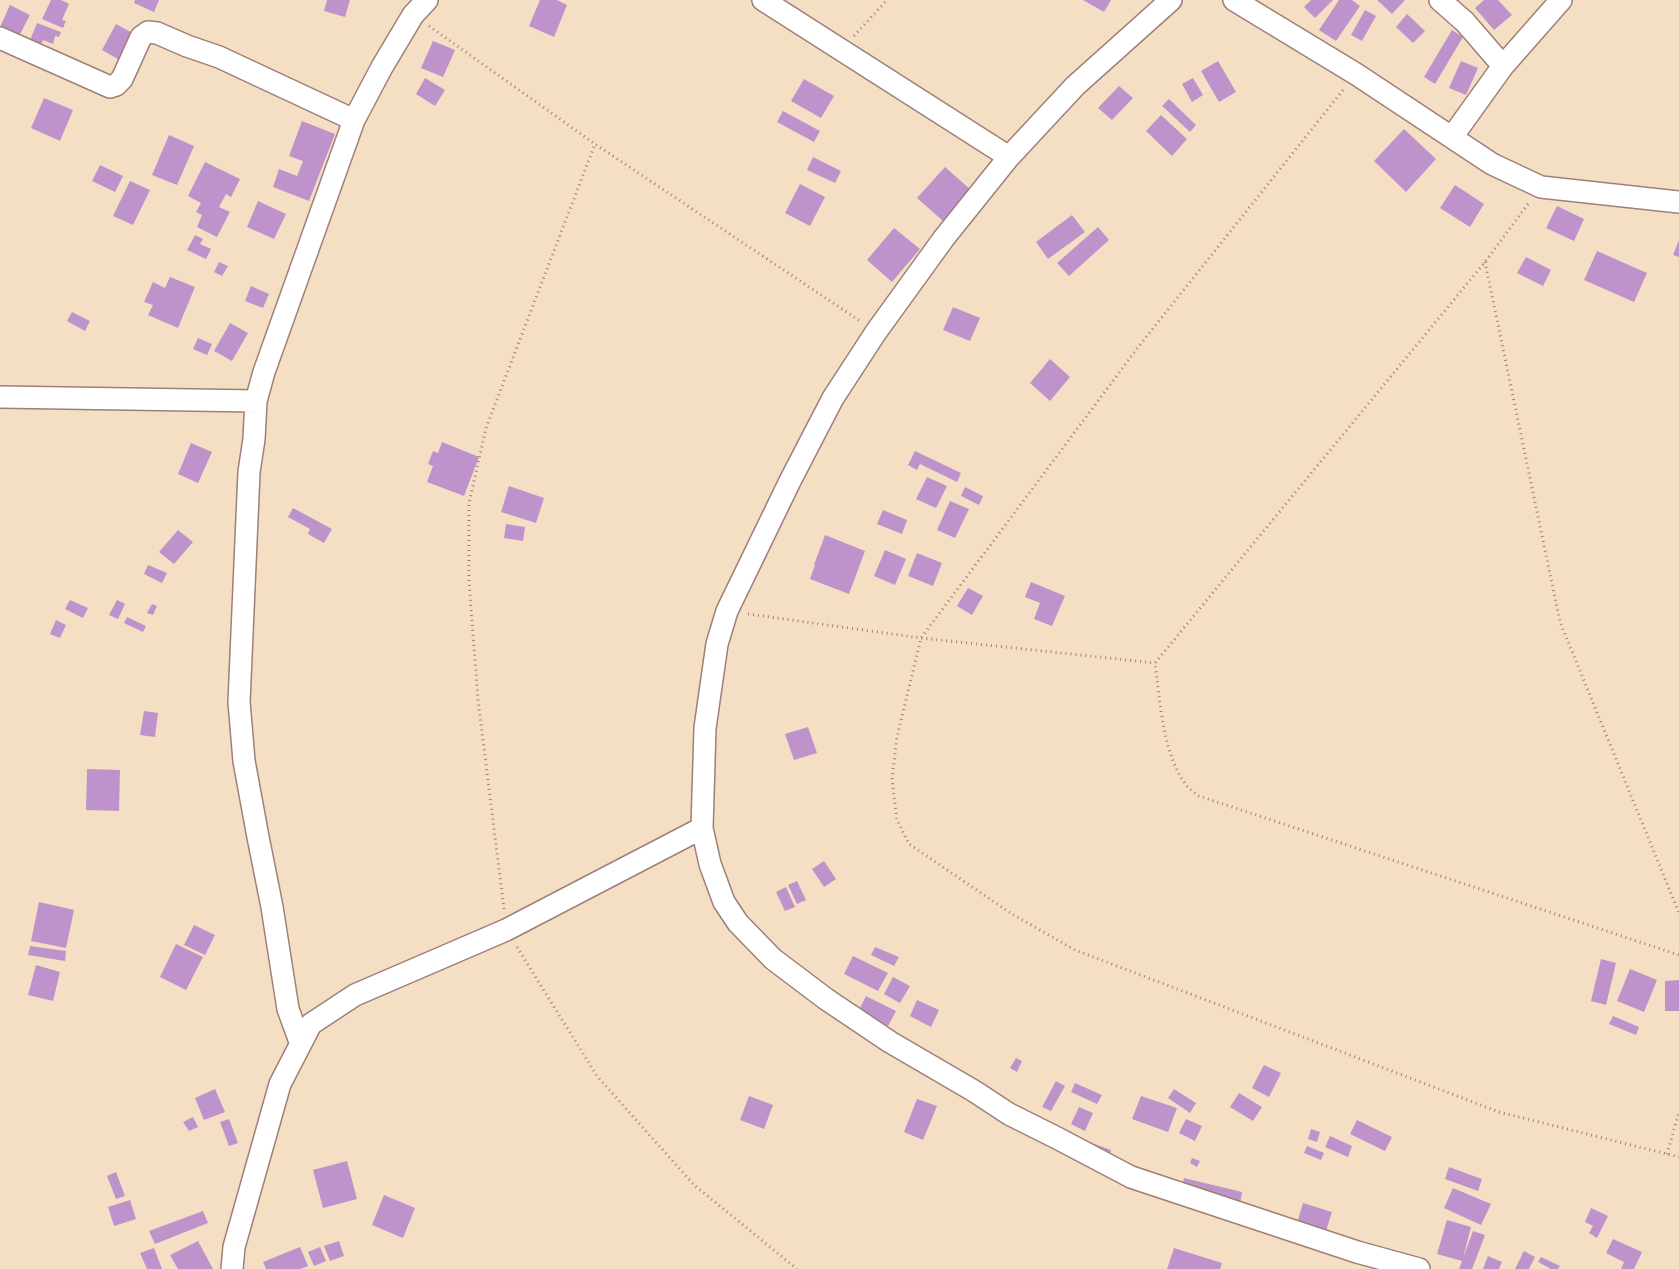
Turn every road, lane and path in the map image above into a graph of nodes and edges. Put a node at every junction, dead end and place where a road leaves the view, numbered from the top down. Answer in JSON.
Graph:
{"nodes":[{"id":1,"x":763,"y":0,"type":"edge"},
{"id":2,"x":887,"y":0,"type":"edge"},
{"id":3,"x":1171,"y":0,"type":"edge"},
{"id":4,"x":1234,"y":0,"type":"edge"},
{"id":5,"x":1440,"y":0,"type":"edge"},
{"id":6,"x":1562,"y":0,"type":"edge"},
{"id":7,"x":420,"y":7,"type":"edge"},
{"id":8,"x":0,"y":38,"type":"edge"},
{"id":9,"x":842,"y":50,"type":"junction"},
{"id":10,"x":1503,"y":66,"type":"junction"},
{"id":11,"x":1356,"y":74,"type":"junction"},
{"id":12,"x":354,"y":120,"type":"junction"},
{"id":13,"x":1452,"y":137,"type":"junction"},
{"id":14,"x":595,"y":144,"type":"junction"},
{"id":15,"x":1010,"y":157,"type":"junction"},
{"id":16,"x":1541,"y":187,"type":"junction"},
{"id":17,"x":1679,"y":202,"type":"edge"},
{"id":18,"x":1485,"y":262,"type":"junction"},
{"id":19,"x":876,"y":332,"type":"junction"},
{"id":20,"x":0,"y":397,"type":"edge"},
{"id":21,"x":256,"y":401,"type":"junction"},
{"id":22,"x":727,"y":611,"type":"junction"},
{"id":23,"x":921,"y":638,"type":"junction"},
{"id":24,"x":1155,"y":663,"type":"junction"},
{"id":25,"x":702,"y":828,"type":"junction"},
{"id":26,"x":1679,"y":913,"type":"edge"},
{"id":27,"x":506,"y":930,"type":"junction"},
{"id":28,"x":1679,"y":955,"type":"edge"},
{"id":29,"x":300,"y":1042,"type":"junction"},
{"id":30,"x":1679,"y":1112,"type":"edge"},
{"id":31,"x":1667,"y":1154,"type":"junction"},
{"id":32,"x":1679,"y":1157,"type":"edge"},
{"id":33,"x":232,"y":1269,"type":"edge"},
{"id":34,"x":797,"y":1269,"type":"edge"},
{"id":35,"x":1419,"y":1269,"type":"edge"}],
"edges":[{"from":1,"to":9,"type":"street"},
{"from":2,"to":9,"type":"path"},
{"from":3,"to":15,"type":"street"},
{"from":4,"to":11,"type":"street"},
{"from":5,"to":10,"type":"street"},
{"from":6,"to":10,"type":"street"},
{"from":7,"to":12,"type":"street"},
{"from":7,"to":14,"type":"path"},
{"from":8,"to":12,"type":"street"},
{"from":9,"to":15,"type":"street"},
{"from":10,"to":13,"type":"street"},
{"from":11,"to":13,"type":"street"},
{"from":11,"to":23,"type":"path"},
{"from":12,"to":21,"type":"street"},
{"from":13,"to":16,"type":"street"},
{"from":14,"to":19,"type":"path"},
{"from":14,"to":27,"type":"path"},
{"from":15,"to":19,"type":"street"},
{"from":16,"to":17,"type":"street"},
{"from":16,"to":18,"type":"path"},
{"from":18,"to":24,"type":"path"},
{"from":18,"to":26,"type":"path"},
{"from":19,"to":22,"type":"street"},
{"from":20,"to":21,"type":"street"},
{"from":21,"to":29,"type":"street"},
{"from":22,"to":23,"type":"path"},
{"from":22,"to":25,"type":"street"},
{"from":23,"to":24,"type":"path"},
{"from":23,"to":31,"type":"path"},
{"from":24,"to":28,"type":"path"},
{"from":25,"to":27,"type":"street"},
{"from":25,"to":35,"type":"street"},
{"from":27,"to":29,"type":"street"},
{"from":27,"to":34,"type":"path"},
{"from":29,"to":33,"type":"street"},
{"from":30,"to":31,"type":"path"},
{"from":31,"to":32,"type":"path"}]}
